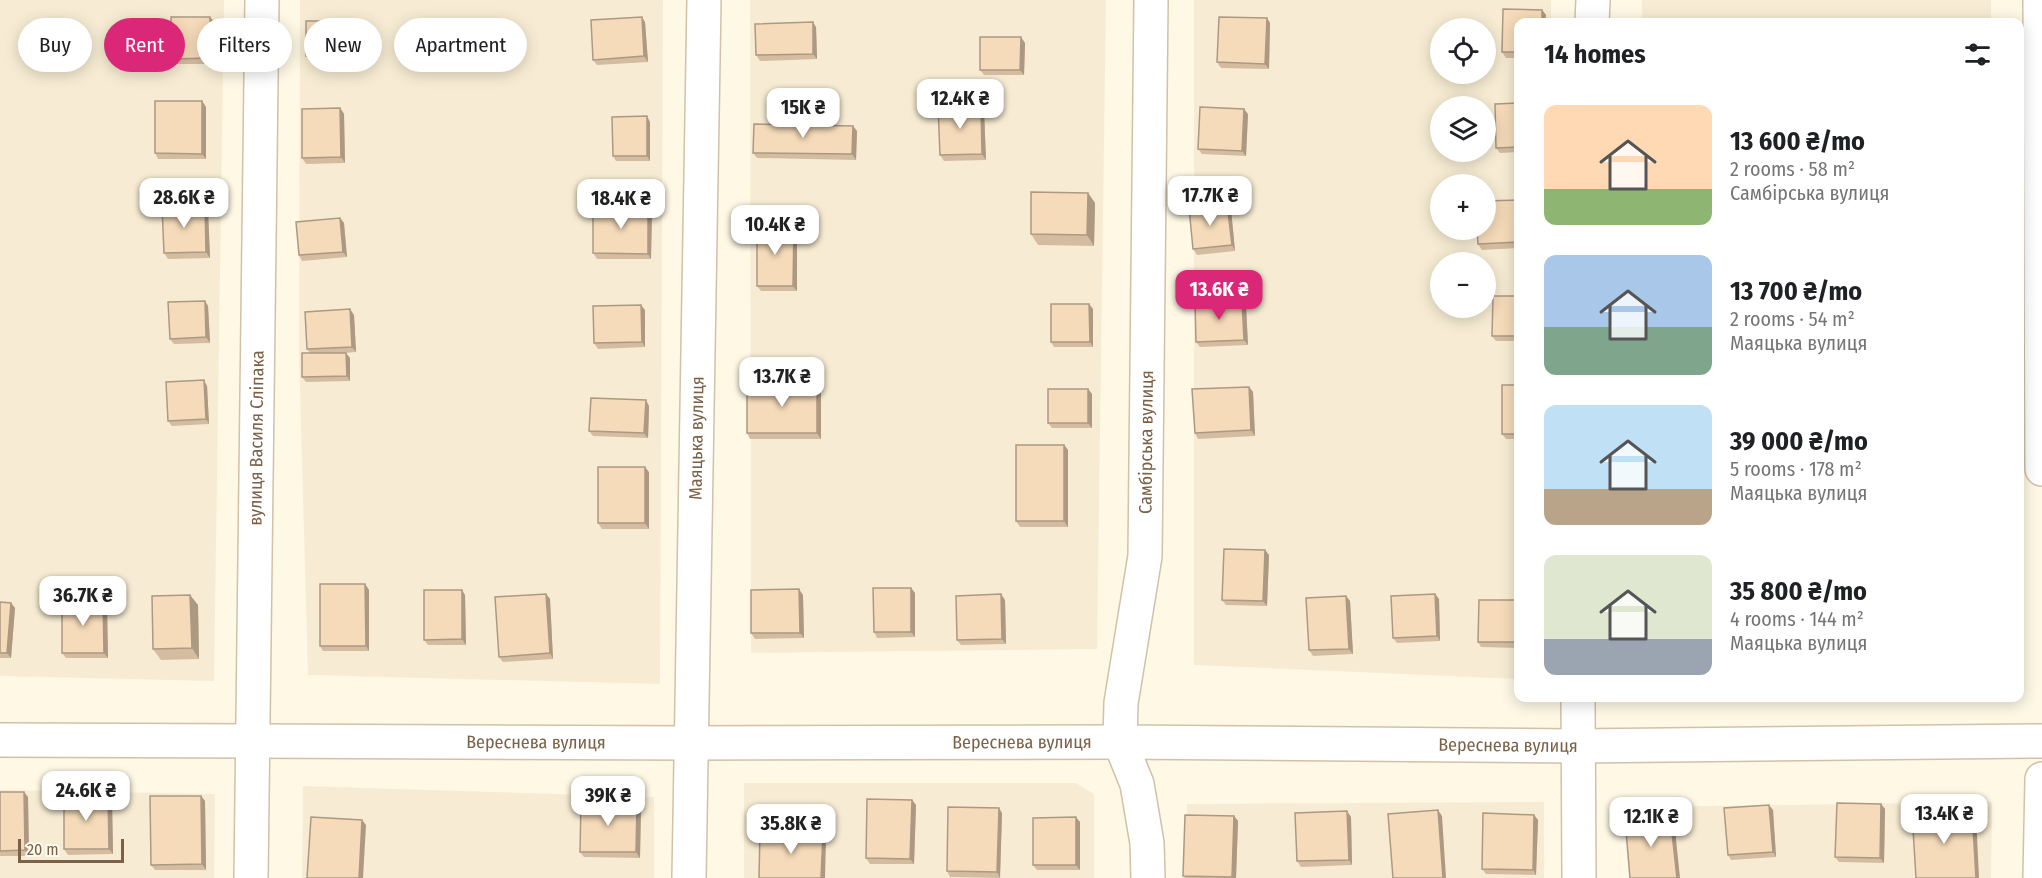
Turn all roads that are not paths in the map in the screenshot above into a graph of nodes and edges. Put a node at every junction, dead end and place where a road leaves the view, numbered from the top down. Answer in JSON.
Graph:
{"nodes":[{"id":1,"x":262,"y":0,"type":"edge"},
{"id":2,"x":704,"y":0,"type":"edge"},
{"id":3,"x":1151,"y":0,"type":"edge"},
{"id":4,"x":1593,"y":0,"type":"edge"},
{"id":5,"x":2040,"y":0,"type":"edge"},
{"id":6,"x":1592,"y":18,"type":"edge"},
{"id":7,"x":2042,"y":469,"type":"edge"},
{"id":8,"x":1578,"y":702,"type":"edge"},
{"id":9,"x":0,"y":740,"type":"edge"},
{"id":10,"x":252,"y":741,"type":"junction"},
{"id":11,"x":2042,"y":741,"type":"edge"},
{"id":12,"x":1120,"y":742,"type":"junction"},
{"id":13,"x":690,"y":743,"type":"junction"},
{"id":14,"x":1577,"y":746,"type":"junction"},
{"id":15,"x":2042,"y":779,"type":"edge"},
{"id":16,"x":251,"y":878,"type":"edge"},
{"id":17,"x":689,"y":878,"type":"edge"},
{"id":18,"x":1148,"y":878,"type":"edge"},
{"id":19,"x":1579,"y":878,"type":"edge"},
{"id":20,"x":2040,"y":878,"type":"edge"}],
"edges":[{"from":1,"to":10,"type":"street","name":"вулиця Василя Сліпака"},
{"from":2,"to":13,"type":"street","name":"Маяцька вулиця"},
{"from":3,"to":12,"type":"street","name":"Самбірська вулиця"},
{"from":4,"to":6,"type":"street"},
{"from":5,"to":7,"type":"street"},
{"from":8,"to":14,"type":"street"},
{"from":9,"to":10,"type":"street","name":"Вереснева вулиця"},
{"from":10,"to":13,"type":"street","name":"Вереснева вулиця"},
{"from":10,"to":16,"type":"street","name":"вулиця Василя Сліпака"},
{"from":11,"to":14,"type":"street","name":"Вереснева вулиця"},
{"from":12,"to":13,"type":"street","name":"Вереснева вулиця"},
{"from":12,"to":14,"type":"street","name":"Вереснева вулиця"},
{"from":12,"to":18,"type":"street","name":"Самбірська вулиця"},
{"from":13,"to":17,"type":"street","name":"Маяцька вулиця"},
{"from":14,"to":19,"type":"street"},
{"from":15,"to":20,"type":"street"}]}
